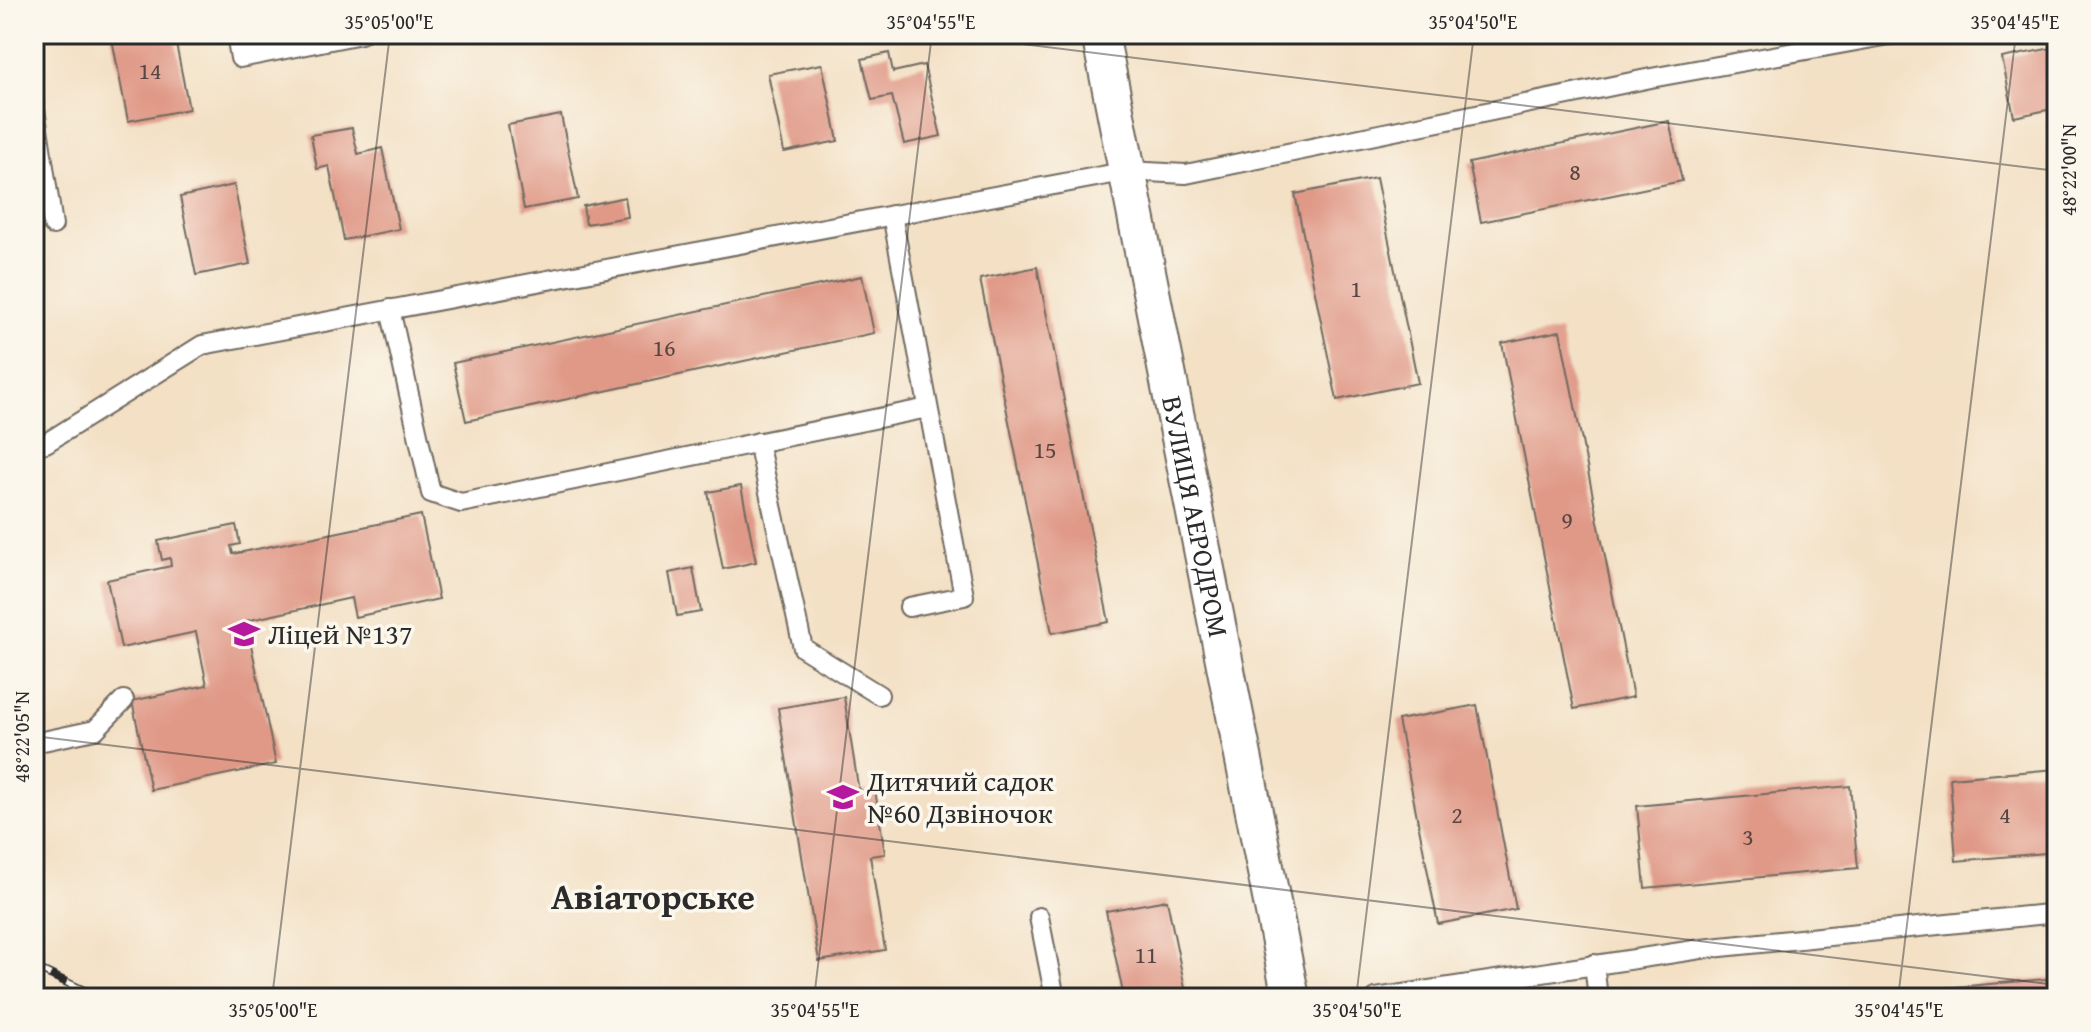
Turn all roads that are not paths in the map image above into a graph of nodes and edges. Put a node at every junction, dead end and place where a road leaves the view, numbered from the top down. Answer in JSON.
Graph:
{"nodes":[{"id":1,"x":236,"y":34,"type":"edge"},
{"id":2,"x":361,"y":34,"type":"edge"},
{"id":3,"x":1100,"y":34,"type":"edge"},
{"id":4,"x":1895,"y":34,"type":"edge"},
{"id":5,"x":1809,"y":41,"type":"edge"},
{"id":6,"x":34,"y":103,"type":"edge"},
{"id":7,"x":1128,"y":171,"type":"junction"},
{"id":8,"x":892,"y":215,"type":"junction"},
{"id":9,"x":53,"y":225,"type":"dead end"},
{"id":10,"x":390,"y":309,"type":"junction"},
{"id":11,"x":928,"y":408,"type":"junction"},
{"id":12,"x":758,"y":442,"type":"junction"},
{"id":13,"x":34,"y":445,"type":"edge"},
{"id":14,"x":909,"y":607,"type":"dead end"},
{"id":15,"x":879,"y":695,"type":"dead end"},
{"id":16,"x":124,"y":700,"type":"dead end"},
{"id":17,"x":34,"y":743,"type":"edge"},
{"id":18,"x":2057,"y":913,"type":"edge"},
{"id":19,"x":1039,"y":917,"type":"dead end"},
{"id":20,"x":1594,"y":964,"type":"junction"},
{"id":21,"x":1055,"y":998,"type":"edge"},
{"id":22,"x":1291,"y":998,"type":"edge"},
{"id":23,"x":1376,"y":998,"type":"edge"},
{"id":24,"x":1598,"y":998,"type":"edge"}],
"edges":[{"from":1,"to":2,"type":"lane"},
{"from":3,"to":7,"type":"street","name":"ВУЛИЦЯ АЕРОДРОМ"},
{"from":4,"to":5,"type":"lane"},
{"from":5,"to":7,"type":"lane"},
{"from":6,"to":9,"type":"lane"},
{"from":7,"to":8,"type":"lane"},
{"from":7,"to":22,"type":"street","name":"ВУЛИЦЯ АЕРОДРОМ"},
{"from":8,"to":10,"type":"lane"},
{"from":8,"to":11,"type":"lane"},
{"from":10,"to":12,"type":"lane"},
{"from":10,"to":13,"type":"lane"},
{"from":11,"to":12,"type":"lane"},
{"from":11,"to":14,"type":"lane"},
{"from":12,"to":15,"type":"lane"},
{"from":16,"to":17,"type":"lane"},
{"from":18,"to":20,"type":"lane"},
{"from":19,"to":21,"type":"lane"},
{"from":20,"to":23,"type":"lane"},
{"from":20,"to":24,"type":"lane"}]}
